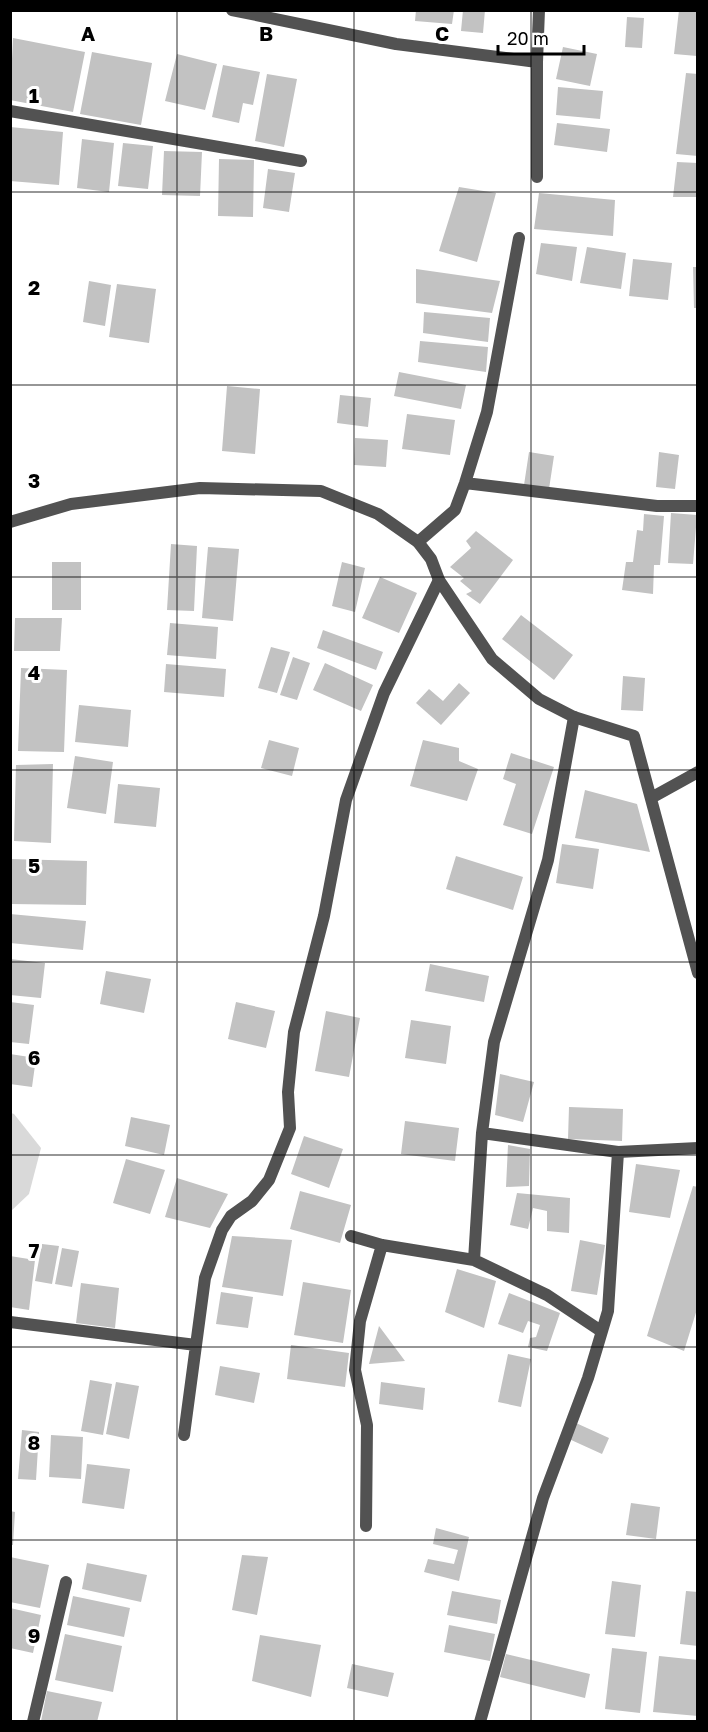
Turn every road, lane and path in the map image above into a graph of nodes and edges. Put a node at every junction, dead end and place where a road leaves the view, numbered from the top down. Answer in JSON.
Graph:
{"nodes":[{"id":1,"x":232,"y":10,"type":"edge"},
{"id":2,"x":539,"y":10,"type":"edge"},
{"id":3,"x":537,"y":62,"type":"junction"},
{"id":4,"x":10,"y":111,"type":"edge"},
{"id":5,"x":301,"y":161,"type":"dead end"},
{"id":6,"x":537,"y":177,"type":"dead end"},
{"id":7,"x":519,"y":237,"type":"dead end"},
{"id":8,"x":465,"y":483,"type":"junction"},
{"id":9,"x":698,"y":506,"type":"edge"},
{"id":10,"x":10,"y":522,"type":"edge"},
{"id":11,"x":418,"y":542,"type":"junction"},
{"id":12,"x":439,"y":580,"type":"junction"},
{"id":13,"x":574,"y":717,"type":"junction"},
{"id":14,"x":698,"y":772,"type":"edge"},
{"id":15,"x":651,"y":798,"type":"junction"},
{"id":16,"x":698,"y":973,"type":"edge"},
{"id":17,"x":482,"y":1133,"type":"junction"},
{"id":18,"x":698,"y":1148,"type":"edge"},
{"id":19,"x":618,"y":1152,"type":"junction"},
{"id":20,"x":351,"y":1236,"type":"dead end"},
{"id":21,"x":382,"y":1245,"type":"junction"},
{"id":22,"x":474,"y":1260,"type":"junction"},
{"id":23,"x":10,"y":1322,"type":"edge"},
{"id":24,"x":601,"y":1331,"type":"junction"},
{"id":25,"x":196,"y":1345,"type":"junction"},
{"id":26,"x":184,"y":1435,"type":"dead end"},
{"id":27,"x":366,"y":1526,"type":"dead end"},
{"id":28,"x":66,"y":1582,"type":"dead end"},
{"id":29,"x":33,"y":1722,"type":"edge"},
{"id":30,"x":480,"y":1722,"type":"edge"}],
"edges":[{"from":1,"to":3,"type":"street"},
{"from":2,"to":3,"type":"street"},
{"from":3,"to":6,"type":"street"},
{"from":4,"to":5,"type":"street"},
{"from":7,"to":8,"type":"street"},
{"from":8,"to":9,"type":"street"},
{"from":8,"to":11,"type":"street"},
{"from":10,"to":11,"type":"street"},
{"from":11,"to":12,"type":"street"},
{"from":12,"to":13,"type":"street"},
{"from":12,"to":25,"type":"street"},
{"from":13,"to":15,"type":"street"},
{"from":13,"to":17,"type":"street"},
{"from":14,"to":15,"type":"street"},
{"from":15,"to":16,"type":"street"},
{"from":17,"to":19,"type":"street"},
{"from":17,"to":22,"type":"street"},
{"from":18,"to":19,"type":"street"},
{"from":19,"to":24,"type":"street"},
{"from":20,"to":21,"type":"street"},
{"from":21,"to":22,"type":"street"},
{"from":21,"to":27,"type":"street"},
{"from":22,"to":24,"type":"street"},
{"from":23,"to":25,"type":"street"},
{"from":24,"to":30,"type":"street"},
{"from":25,"to":26,"type":"street"},
{"from":28,"to":29,"type":"street"}]}
